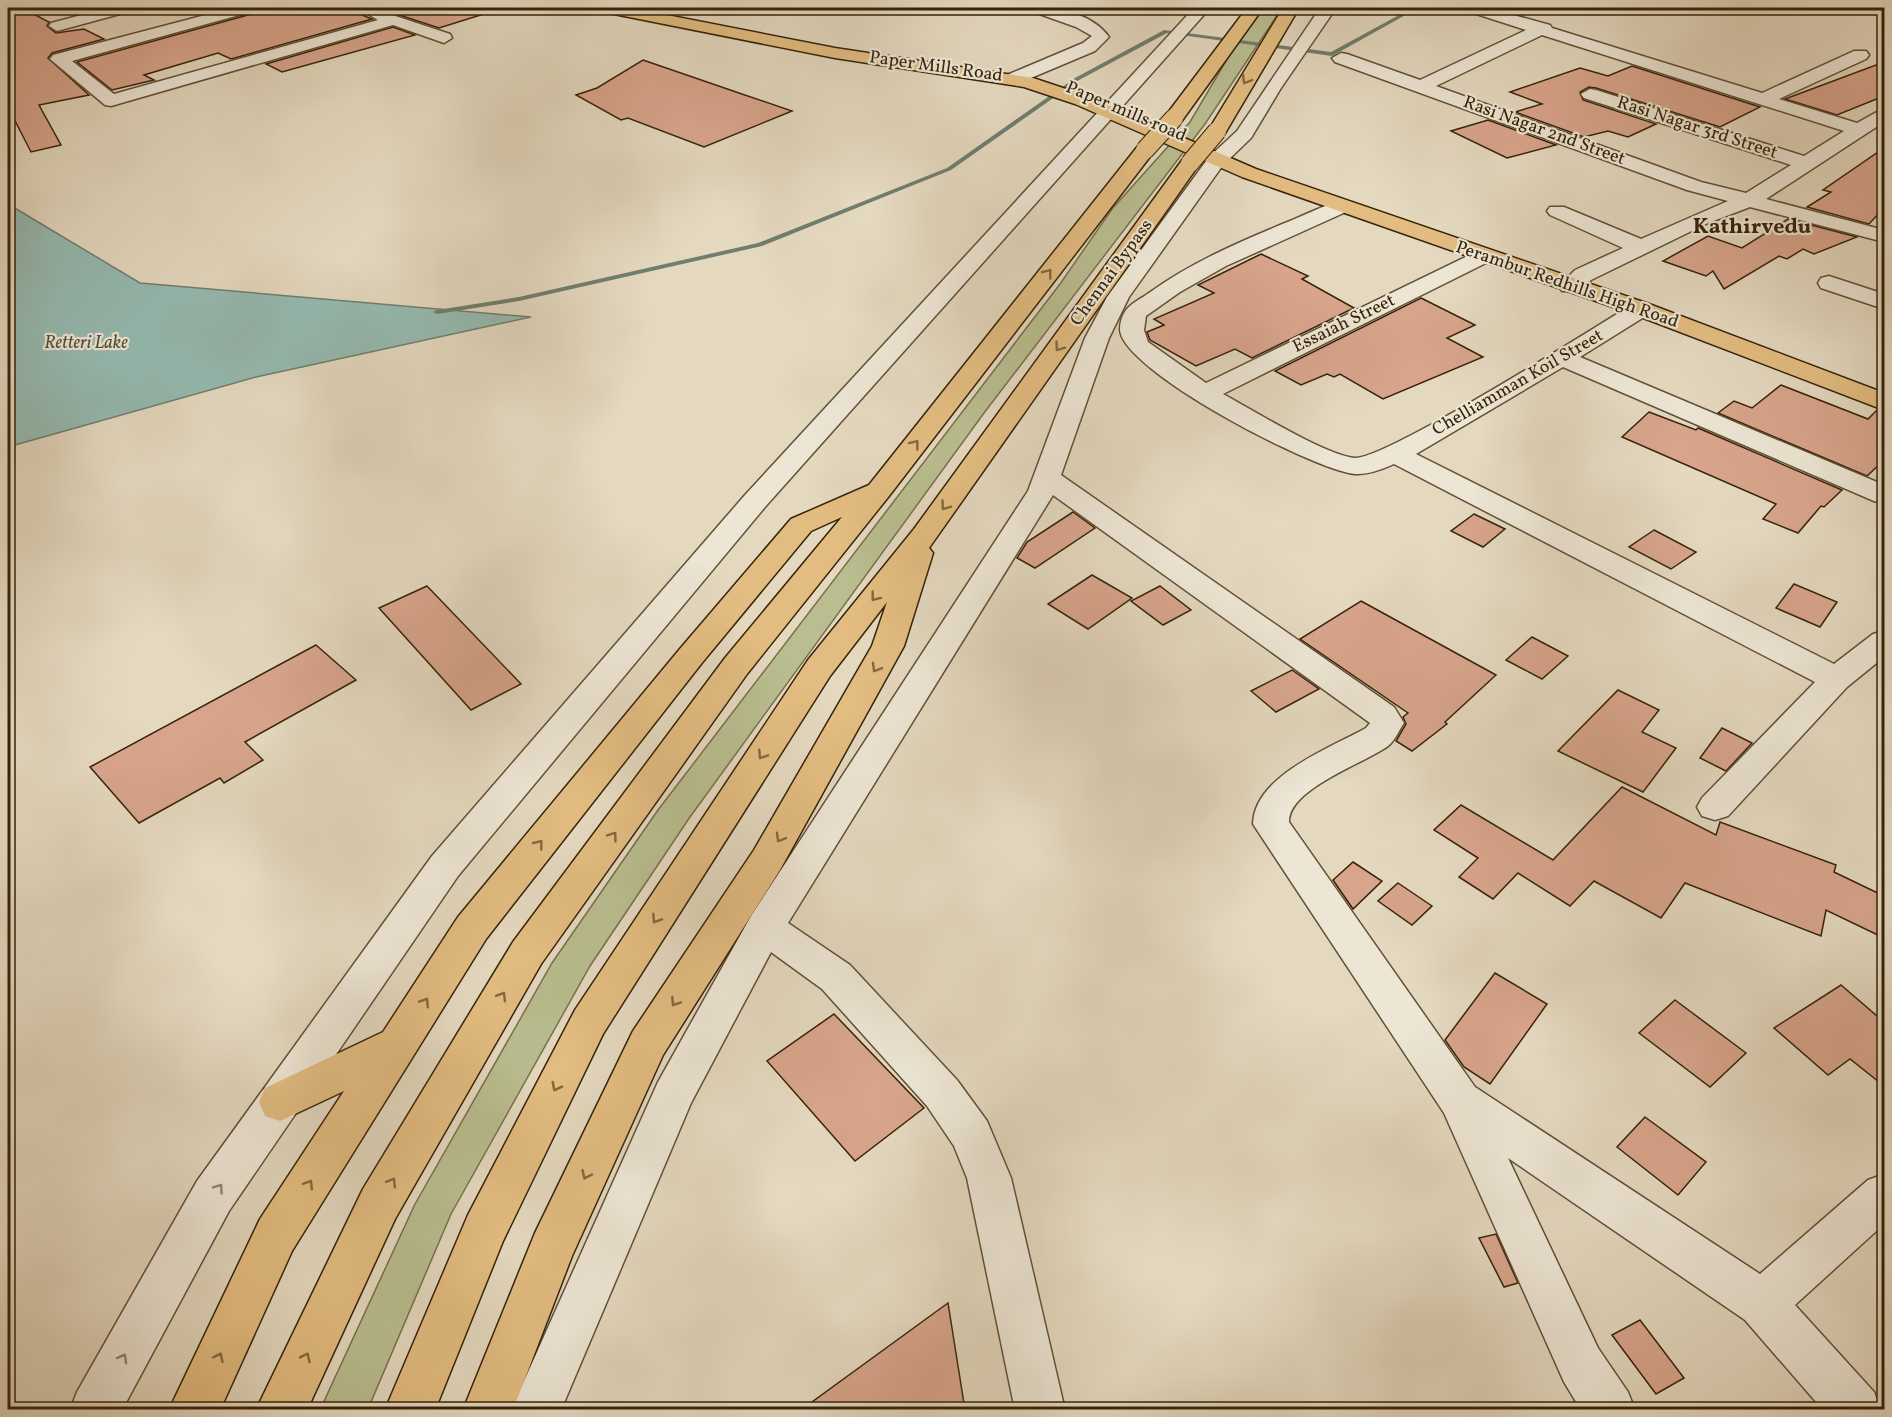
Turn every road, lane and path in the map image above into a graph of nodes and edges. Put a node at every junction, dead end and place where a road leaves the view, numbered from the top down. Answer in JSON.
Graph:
{"nodes":[{"id":1,"x":124,"y":8,"type":"edge"},
{"id":2,"x":248,"y":8,"type":"edge"},
{"id":3,"x":359,"y":8,"type":"edge"},
{"id":4,"x":609,"y":8,"type":"edge"},
{"id":5,"x":1037,"y":8,"type":"edge"},
{"id":6,"x":1202,"y":8,"type":"edge"},
{"id":7,"x":1255,"y":8,"type":"edge"},
{"id":8,"x":1291,"y":8,"type":"edge"},
{"id":9,"x":1328,"y":8,"type":"edge"},
{"id":10,"x":1473,"y":8,"type":"edge"},
{"id":11,"x":394,"y":20,"type":"junction"},
{"id":12,"x":57,"y":26,"type":"dead end"},
{"id":13,"x":1544,"y":28,"type":"junction"},
{"id":14,"x":444,"y":38,"type":"dead end"},
{"id":15,"x":1860,"y":55,"type":"dead end"},
{"id":16,"x":1341,"y":58,"type":"dead end"},
{"id":17,"x":1026,"y":78,"type":"junction"},
{"id":18,"x":1420,"y":87,"type":"junction"},
{"id":19,"x":1590,"y":94,"type":"dead end"},
{"id":20,"x":1764,"y":99,"type":"junction"},
{"id":21,"x":1103,"y":103,"type":"junction"},
{"id":22,"x":1884,"y":114,"type":"edge"},
{"id":23,"x":1859,"y":130,"type":"junction"},
{"id":24,"x":1212,"y":152,"type":"junction"},
{"id":25,"x":1805,"y":163,"type":"junction"},
{"id":26,"x":1278,"y":174,"type":"joint"},
{"id":27,"x":1750,"y":200,"type":"junction"},
{"id":28,"x":1341,"y":207,"type":"junction"},
{"id":29,"x":1557,"y":211,"type":"dead end"},
{"id":30,"x":1884,"y":236,"type":"edge"},
{"id":31,"x":1642,"y":248,"type":"junction"},
{"id":32,"x":1482,"y":256,"type":"junction"},
{"id":33,"x":1577,"y":280,"type":"junction"},
{"id":34,"x":1828,"y":284,"type":"dead end"},
{"id":35,"x":1884,"y":302,"type":"edge"},
{"id":36,"x":1641,"y":309,"type":"junction"},
{"id":37,"x":1562,"y":358,"type":"junction"},
{"id":38,"x":1884,"y":385,"type":"edge"},
{"id":39,"x":1205,"y":393,"type":"junction"},
{"id":40,"x":1884,"y":402,"type":"edge"},
{"id":41,"x":1393,"y":453,"type":"junction"},
{"id":42,"x":1047,"y":478,"type":"junction"},
{"id":43,"x":879,"y":490,"type":"junction"},
{"id":44,"x":1884,"y":495,"type":"edge"},
{"id":45,"x":924,"y":535,"type":"junction"},
{"id":46,"x":1884,"y":641,"type":"edge"},
{"id":47,"x":1836,"y":679,"type":"junction"},
{"id":48,"x":1715,"y":807,"type":"dead end"},
{"id":49,"x":765,"y":927,"type":"junction"},
{"id":50,"x":397,"y":1045,"type":"junction"},
{"id":51,"x":1460,"y":1101,"type":"junction"},
{"id":52,"x":280,"y":1102,"type":"junction"},
{"id":53,"x":1884,"y":1195,"type":"edge"},
{"id":54,"x":1762,"y":1304,"type":"junction"},
{"id":55,"x":95,"y":1410,"type":"edge"},
{"id":56,"x":194,"y":1410,"type":"edge"},
{"id":57,"x":281,"y":1410,"type":"edge"},
{"id":58,"x":410,"y":1410,"type":"edge"},
{"id":59,"x":488,"y":1410,"type":"edge"},
{"id":60,"x":536,"y":1410,"type":"edge"},
{"id":61,"x":1040,"y":1410,"type":"edge"},
{"id":62,"x":1610,"y":1410,"type":"edge"},
{"id":63,"x":1856,"y":1410,"type":"edge"}],
"edges":[{"from":1,"to":12,"type":"street"},
{"from":2,"to":11,"type":"street"},
{"from":3,"to":11,"type":"street"},
{"from":4,"to":17,"type":"main road","name":"Paper Mills Road"},
{"from":5,"to":17,"type":"street"},
{"from":6,"to":21,"type":"street"},
{"from":43,"to":7,"type":"main road","one_way":true,"bridge":true},
{"from":8,"to":24,"type":"main road","name":"Chennai Bypass","one_way":true},
{"from":9,"to":24,"type":"street"},
{"from":10,"to":13,"type":"street"},
{"from":11,"to":14,"type":"street"},
{"from":13,"to":18,"type":"street"},
{"from":13,"to":20,"type":"street"},
{"from":15,"to":20,"type":"street"},
{"from":16,"to":18,"type":"street","name":"Rasi Nagar 2nd Street"},
{"from":17,"to":21,"type":"main road","name":"Paper Mills Road"},
{"from":18,"to":27,"type":"street","name":"Rasi Nagar 2nd Street"},
{"from":19,"to":25,"type":"street","name":"Rasi Nagar 3rd Street"},
{"from":20,"to":23,"type":"street"},
{"from":21,"to":24,"type":"main road","name":"Paper mills road"},
{"from":21,"to":52,"type":"street"},
{"from":22,"to":23,"type":"street"},
{"from":23,"to":25,"type":"street"},
{"from":24,"to":26,"type":"main road","name":"Paper mills road"},
{"from":24,"to":28,"type":"main road","name":"Perambur Redhills High Road"},
{"from":24,"to":42,"type":"street"},
{"from":24,"to":45,"type":"main road","name":"Chennai Bypass","one_way":true},
{"from":25,"to":27,"type":"street"},
{"from":26,"to":33,"type":"main road","name":"Perambur Redhills High Road"},
{"from":27,"to":30,"type":"street","name":"Rasi Nagar 2nd Street"},
{"from":27,"to":31,"type":"street"},
{"from":28,"to":32,"type":"main road","name":"Perambur Redhills High Road"},
{"from":28,"to":39,"type":"street","name":"Chelliamman Koil Street"},
{"from":29,"to":31,"type":"street"},
{"from":31,"to":33,"type":"street"},
{"from":32,"to":33,"type":"main road","name":"Perambur Redhills High Road"},
{"from":32,"to":39,"type":"street","name":"Essaiah Street"},
{"from":33,"to":36,"type":"main road","name":"Perambur Redhills High Road"},
{"from":33,"to":38,"type":"main road","name":"Perambur Redhills High Road"},
{"from":34,"to":35,"type":"street"},
{"from":36,"to":37,"type":"street","name":"Chelliamman Koil Street"},
{"from":36,"to":40,"type":"main road","name":"Perambur Redhills High Road"},
{"from":37,"to":41,"type":"street","name":"Chelliamman Koil Street"},
{"from":37,"to":44,"type":"street"},
{"from":39,"to":41,"type":"street","name":"Chelliamman Koil Street"},
{"from":41,"to":47,"type":"street"},
{"from":42,"to":49,"type":"street"},
{"from":42,"to":51,"type":"street"},
{"from":50,"to":43,"type":"main road","one_way":true},
{"from":57,"to":43,"type":"main road","one_way":true},
{"from":45,"to":58,"type":"main road","one_way":true},
{"from":45,"to":59,"type":"main road","one_way":true},
{"from":46,"to":47,"type":"street"},
{"from":47,"to":48,"type":"street"},
{"from":49,"to":60,"type":"street"},
{"from":49,"to":61,"type":"street"},
{"from":50,"to":52,"type":"main road"},
{"from":56,"to":50,"type":"main road","one_way":true},
{"from":51,"to":54,"type":"street"},
{"from":51,"to":62,"type":"street"},
{"from":55,"to":52,"type":"street","one_way":true},
{"from":53,"to":54,"type":"street"},
{"from":54,"to":63,"type":"street"}]}
